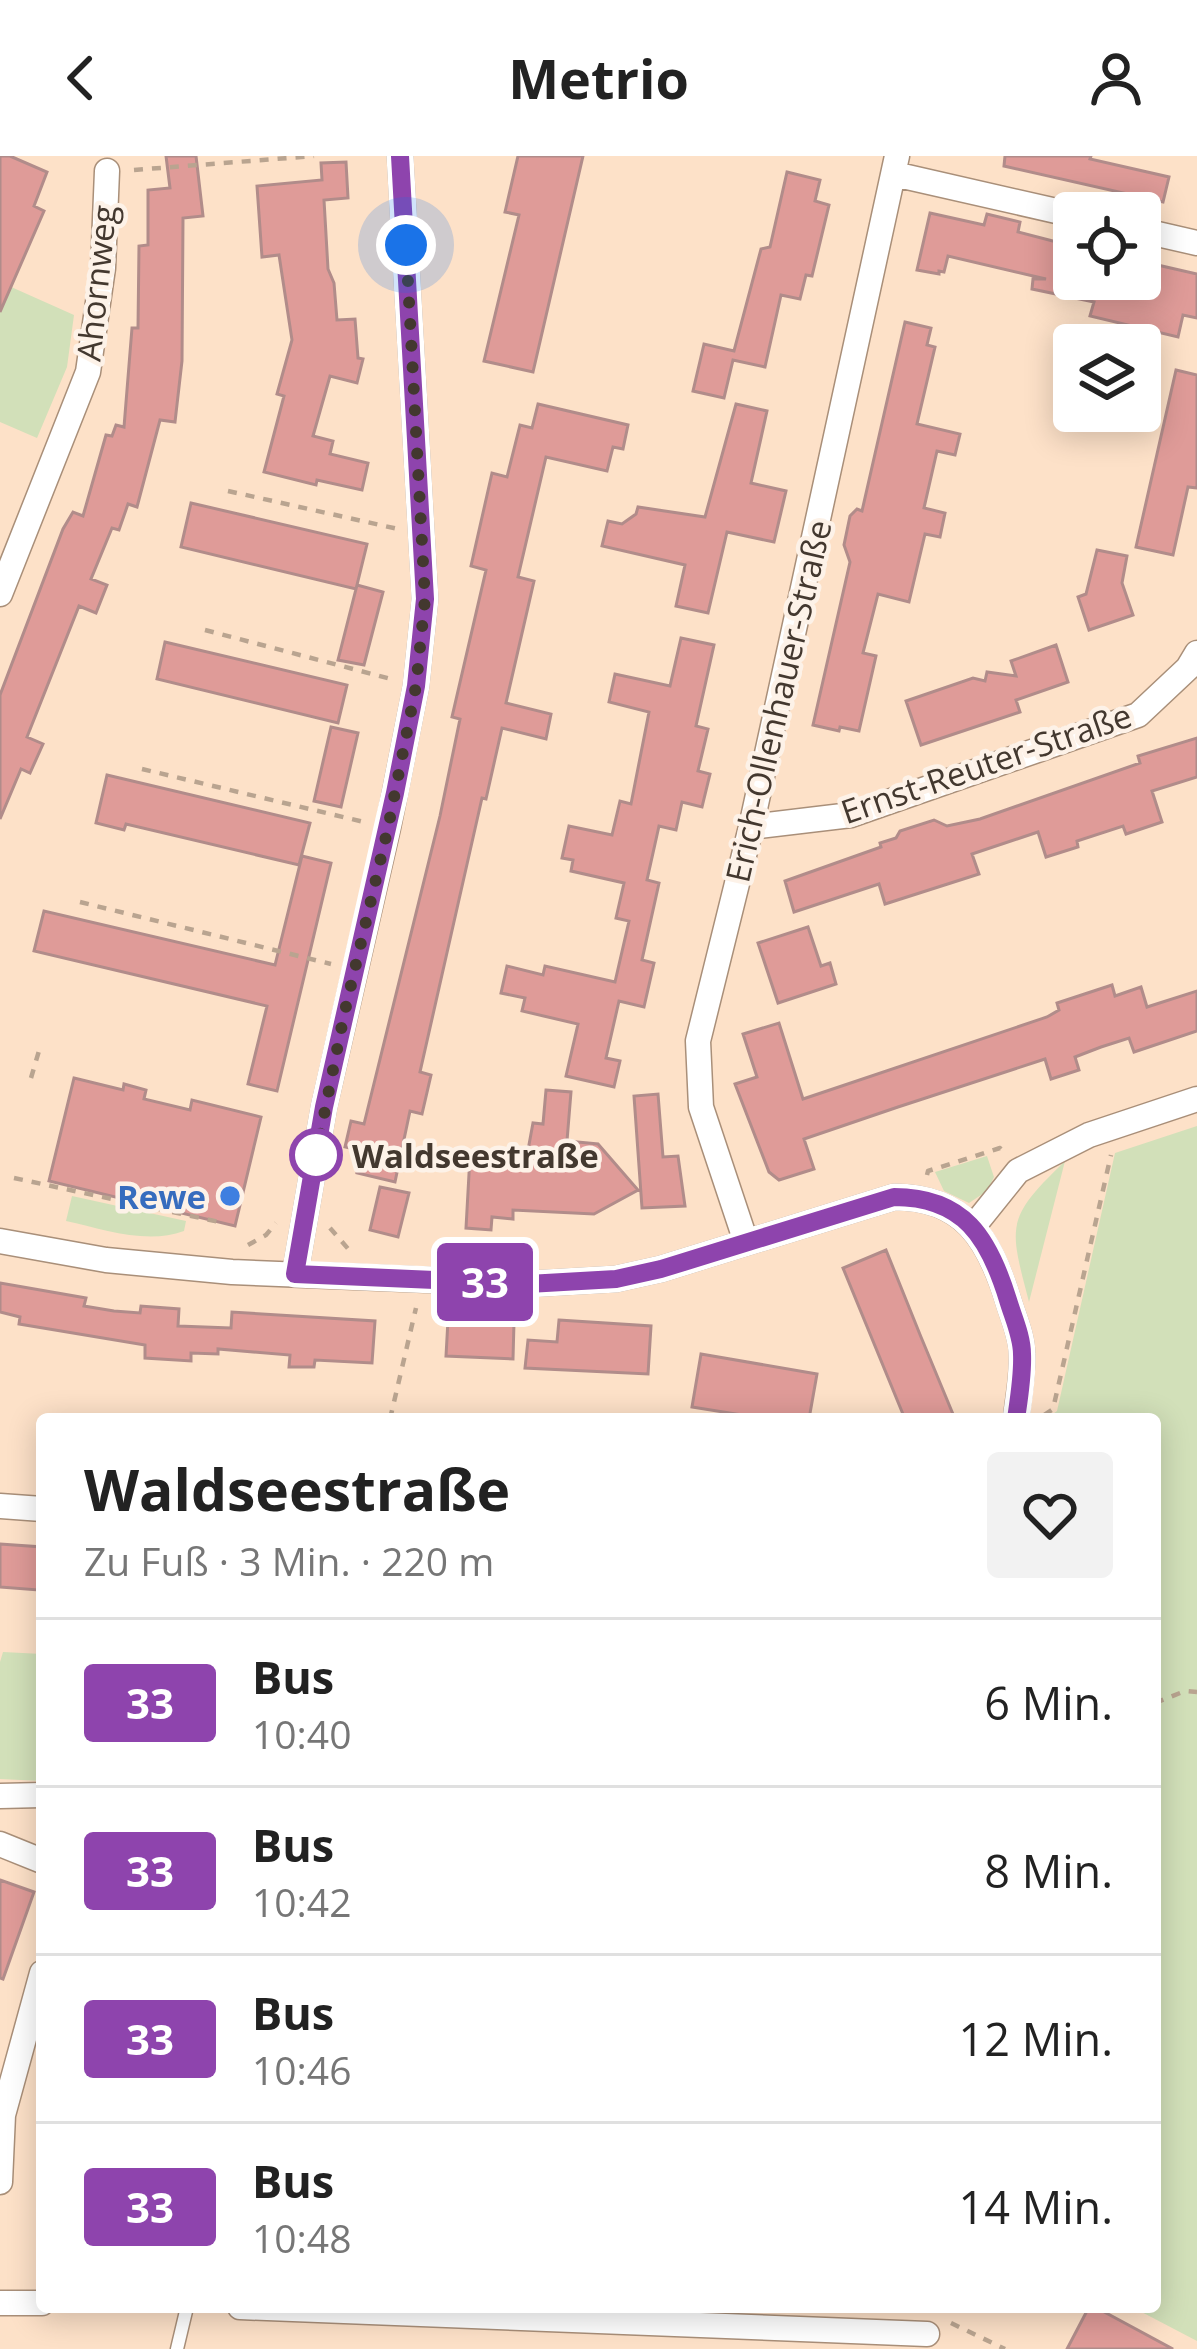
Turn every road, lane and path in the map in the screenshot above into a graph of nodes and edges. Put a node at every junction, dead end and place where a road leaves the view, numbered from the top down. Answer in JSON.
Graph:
{"nodes":[{"id":1,"x":314,"y":156,"type":"edge"},
{"id":2,"x":400,"y":156,"type":"edge"},
{"id":3,"x":895,"y":165,"type":"edge"},
{"id":4,"x":106,"y":171,"type":"joint"},
{"id":5,"x":1053,"y":209,"type":"edge"},
{"id":6,"x":1161,"y":235,"type":"edge"},
{"id":7,"x":1197,"y":243,"type":"edge"},
{"id":8,"x":228,"y":491,"type":"dead end"},
{"id":9,"x":424,"y":535,"type":"junction"},
{"id":10,"x":0,"y":594,"type":"edge"},
{"id":11,"x":205,"y":630,"type":"dead end"},
{"id":12,"x":1197,"y":653,"type":"edge"},
{"id":13,"x":416,"y":686,"type":"junction"},
{"id":14,"x":142,"y":769,"type":"dead end"},
{"id":15,"x":751,"y":827,"type":"junction"},
{"id":16,"x":388,"y":828,"type":"junction"},
{"id":17,"x":80,"y":902,"type":"dead end"},
{"id":18,"x":354,"y":970,"type":"junction"},
{"id":19,"x":41,"y":1044,"type":"dead end"},
{"id":20,"x":31,"y":1078,"type":"dead end"},
{"id":21,"x":1197,"y":1100,"type":"edge"},
{"id":22,"x":1117,"y":1126,"type":"junction"},
{"id":23,"x":1018,"y":1171,"type":"junction"},
{"id":24,"x":14,"y":1178,"type":"dead end"},
{"id":25,"x":919,"y":1197,"type":"junction"},
{"id":26,"x":306,"y":1212,"type":"junction"},
{"id":27,"x":224,"y":1223,"type":"dead end"},
{"id":28,"x":973,"y":1226,"type":"junction"},
{"id":29,"x":0,"y":1241,"type":"edge"},
{"id":30,"x":746,"y":1242,"type":"junction"},
{"id":31,"x":232,"y":1272,"type":"junction"},
{"id":32,"x":295,"y":1274,"type":"junction"},
{"id":33,"x":369,"y":1277,"type":"junction"},
{"id":34,"x":423,"y":1279,"type":"junction"},
{"id":35,"x":391,"y":1413,"type":"edge"},
{"id":36,"x":1017,"y":1413,"type":"edge"},
{"id":37,"x":1047,"y":1413,"type":"edge"},
{"id":38,"x":0,"y":1506,"type":"edge"},
{"id":39,"x":36,"y":1509,"type":"edge"},
{"id":40,"x":1197,"y":1692,"type":"edge"},
{"id":41,"x":1161,"y":1701,"type":"edge"},
{"id":42,"x":36,"y":1795,"type":"edge"},
{"id":43,"x":0,"y":1796,"type":"edge"},
{"id":44,"x":0,"y":1844,"type":"edge"},
{"id":45,"x":36,"y":1859,"type":"edge"},
{"id":46,"x":36,"y":1995,"type":"edge"},
{"id":47,"x":0,"y":2182,"type":"edge"},
{"id":48,"x":0,"y":2302,"type":"edge"},
{"id":49,"x":36,"y":2303,"type":"edge"},
{"id":50,"x":185,"y":2313,"type":"edge"},
{"id":51,"x":385,"y":2313,"type":"edge"},
{"id":52,"x":651,"y":2315,"type":"edge"},
{"id":53,"x":577,"y":2321,"type":"junction"},
{"id":54,"x":926,"y":2325,"type":"edge"},
{"id":55,"x":176,"y":2349,"type":"edge"},
{"id":56,"x":575,"y":2349,"type":"edge"},
{"id":57,"x":1005,"y":2349,"type":"edge"}],
"edges":[{"from":1,"to":4,"type":"path"},
{"from":2,"to":9,"type":"street"},
{"from":3,"to":5,"type":"street"},
{"from":3,"to":15,"type":"street","name":"Erich-Ollenhauer-Straße"},
{"from":4,"to":10,"type":"street","name":"Ahornweg"},
{"from":6,"to":7,"type":"street"},
{"from":8,"to":9,"type":"path"},
{"from":9,"to":13,"type":"street"},
{"from":11,"to":13,"type":"path"},
{"from":12,"to":15,"type":"street","name":"Ernst-Reuter-Straße"},
{"from":13,"to":16,"type":"street"},
{"from":14,"to":16,"type":"path"},
{"from":15,"to":30,"type":"street","name":"Erich-Ollenhauer-Straße"},
{"from":16,"to":18,"type":"street"},
{"from":17,"to":18,"type":"path"},
{"from":18,"to":26,"type":"street"},
{"from":19,"to":20,"type":"path"},
{"from":21,"to":22,"type":"street"},
{"from":22,"to":23,"type":"street"},
{"from":22,"to":37,"type":"path"},
{"from":23,"to":25,"type":"path"},
{"from":23,"to":28,"type":"street"},
{"from":24,"to":27,"type":"path"},
{"from":25,"to":28,"type":"street"},
{"from":25,"to":30,"type":"street"},
{"from":26,"to":31,"type":"path"},
{"from":26,"to":32,"type":"street"},
{"from":26,"to":33,"type":"path"},
{"from":28,"to":36,"type":"street"},
{"from":29,"to":31,"type":"street"},
{"from":30,"to":34,"type":"street"},
{"from":31,"to":32,"type":"street"},
{"from":32,"to":33,"type":"street"},
{"from":33,"to":34,"type":"street"},
{"from":34,"to":35,"type":"path"},
{"from":38,"to":39,"type":"street"},
{"from":40,"to":41,"type":"path"},
{"from":42,"to":43,"type":"street"},
{"from":44,"to":45,"type":"street"},
{"from":46,"to":47,"type":"street"},
{"from":48,"to":49,"type":"street"},
{"from":50,"to":55,"type":"lane"},
{"from":51,"to":53,"type":"street"},
{"from":52,"to":53,"type":"street"},
{"from":52,"to":54,"type":"street"},
{"from":53,"to":56,"type":"street"},
{"from":54,"to":57,"type":"path"}]}
